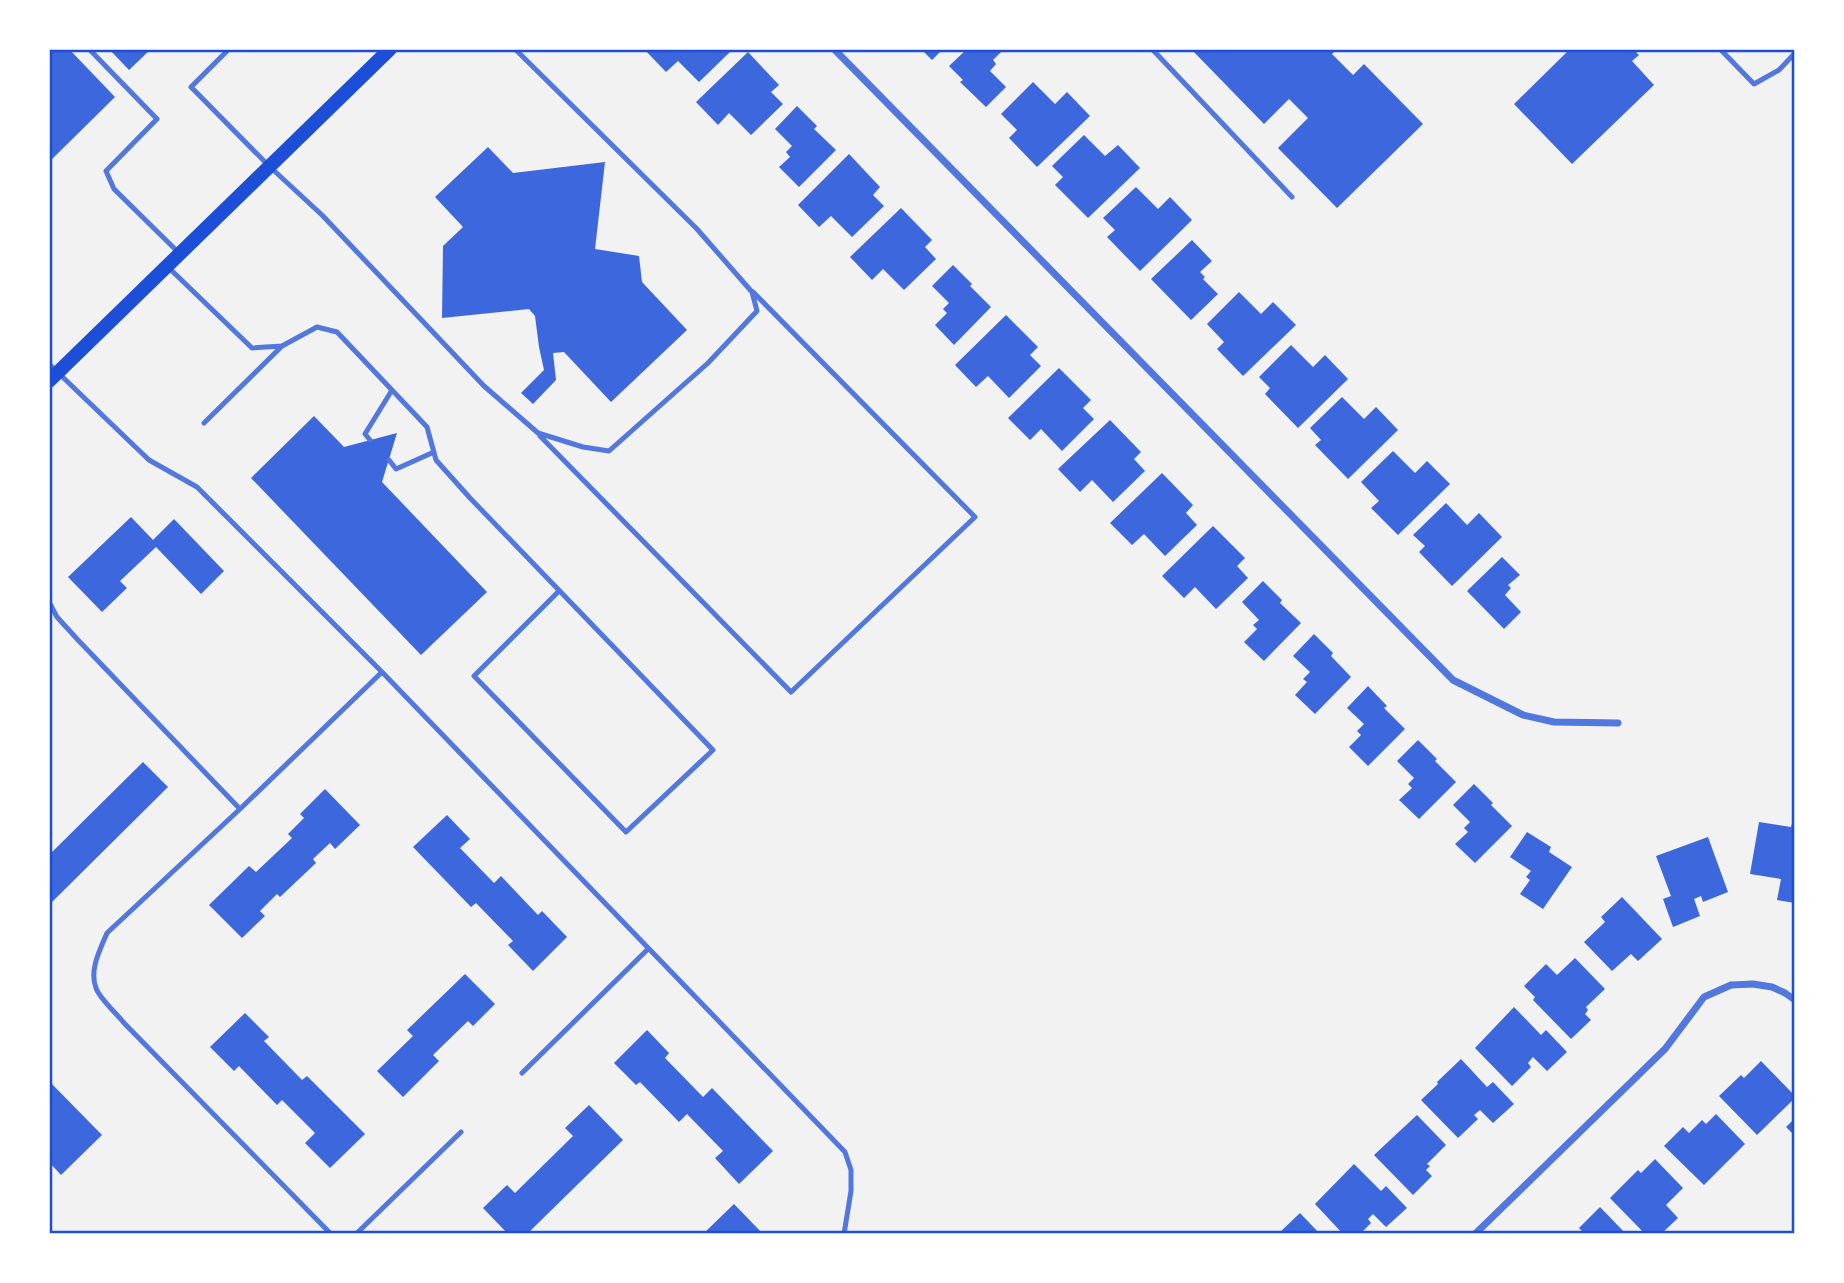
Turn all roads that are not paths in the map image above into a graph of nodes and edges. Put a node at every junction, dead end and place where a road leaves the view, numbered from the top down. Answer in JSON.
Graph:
{"nodes":[{"id":1,"x":89,"y":49,"type":"edge"},
{"id":2,"x":229,"y":49,"type":"edge"},
{"id":3,"x":515,"y":49,"type":"edge"},
{"id":4,"x":834,"y":49,"type":"edge"},
{"id":5,"x":1152,"y":49,"type":"edge"},
{"id":6,"x":1720,"y":49,"type":"edge"},
{"id":7,"x":380,"y":52,"type":"edge"},
{"id":8,"x":1795,"y":53,"type":"edge"},
{"id":9,"x":269,"y":166,"type":"junction"},
{"id":10,"x":1292,"y":197,"type":"dead end"},
{"id":11,"x":180,"y":253,"type":"junction"},
{"id":12,"x":167,"y":266,"type":"junction"},
{"id":13,"x":752,"y":292,"type":"junction"},
{"id":14,"x":282,"y":346,"type":"junction"},
{"id":15,"x":52,"y":372,"type":"edge"},
{"id":16,"x":392,"y":390,"type":"junction"},
{"id":17,"x":204,"y":423,"type":"dead end"},
{"id":18,"x":538,"y":433,"type":"junction"},
{"id":19,"x":370,"y":440,"type":"dead end"},
{"id":20,"x":434,"y":453,"type":"junction"},
{"id":21,"x":389,"y":460,"type":"dead end"},
{"id":22,"x":559,"y":591,"type":"junction"},
{"id":23,"x":49,"y":602,"type":"edge"},
{"id":24,"x":382,"y":672,"type":"junction"},
{"id":25,"x":1618,"y":723,"type":"dead end"},
{"id":26,"x":240,"y":809,"type":"junction"},
{"id":27,"x":648,"y":949,"type":"junction"},
{"id":28,"x":1795,"y":1000,"type":"edge"},
{"id":29,"x":522,"y":1073,"type":"dead end"},
{"id":30,"x":461,"y":1132,"type":"dead end"},
{"id":31,"x":331,"y":1234,"type":"edge"},
{"id":32,"x":356,"y":1234,"type":"edge"},
{"id":33,"x":844,"y":1234,"type":"edge"},
{"id":34,"x":1475,"y":1234,"type":"edge"}],
"edges":[{"from":1,"to":11,"type":"lane"},
{"from":2,"to":9,"type":"lane"},
{"from":3,"to":13,"type":"lane"},
{"from":4,"to":25,"type":"street"},
{"from":5,"to":10,"type":"lane"},
{"from":6,"to":8,"type":"lane"},
{"from":7,"to":9,"type":"main road"},
{"from":9,"to":11,"type":"main road"},
{"from":9,"to":18,"type":"lane"},
{"from":11,"to":12,"type":"main road"},
{"from":12,"to":14,"type":"lane"},
{"from":12,"to":15,"type":"main road"},
{"from":13,"to":18,"type":"lane"},
{"from":13,"to":18,"type":"lane"},
{"from":14,"to":16,"type":"lane"},
{"from":14,"to":17,"type":"lane"},
{"from":15,"to":24,"type":"lane"},
{"from":16,"to":19,"type":"lane"},
{"from":16,"to":20,"type":"lane"},
{"from":20,"to":21,"type":"lane"},
{"from":20,"to":22,"type":"lane"},
{"from":22,"to":22,"type":"lane"},
{"from":23,"to":26,"type":"lane"},
{"from":24,"to":26,"type":"lane"},
{"from":24,"to":27,"type":"lane"},
{"from":26,"to":31,"type":"lane"},
{"from":27,"to":29,"type":"lane"},
{"from":27,"to":33,"type":"lane"},
{"from":28,"to":34,"type":"street"},
{"from":30,"to":32,"type":"lane"}]}
